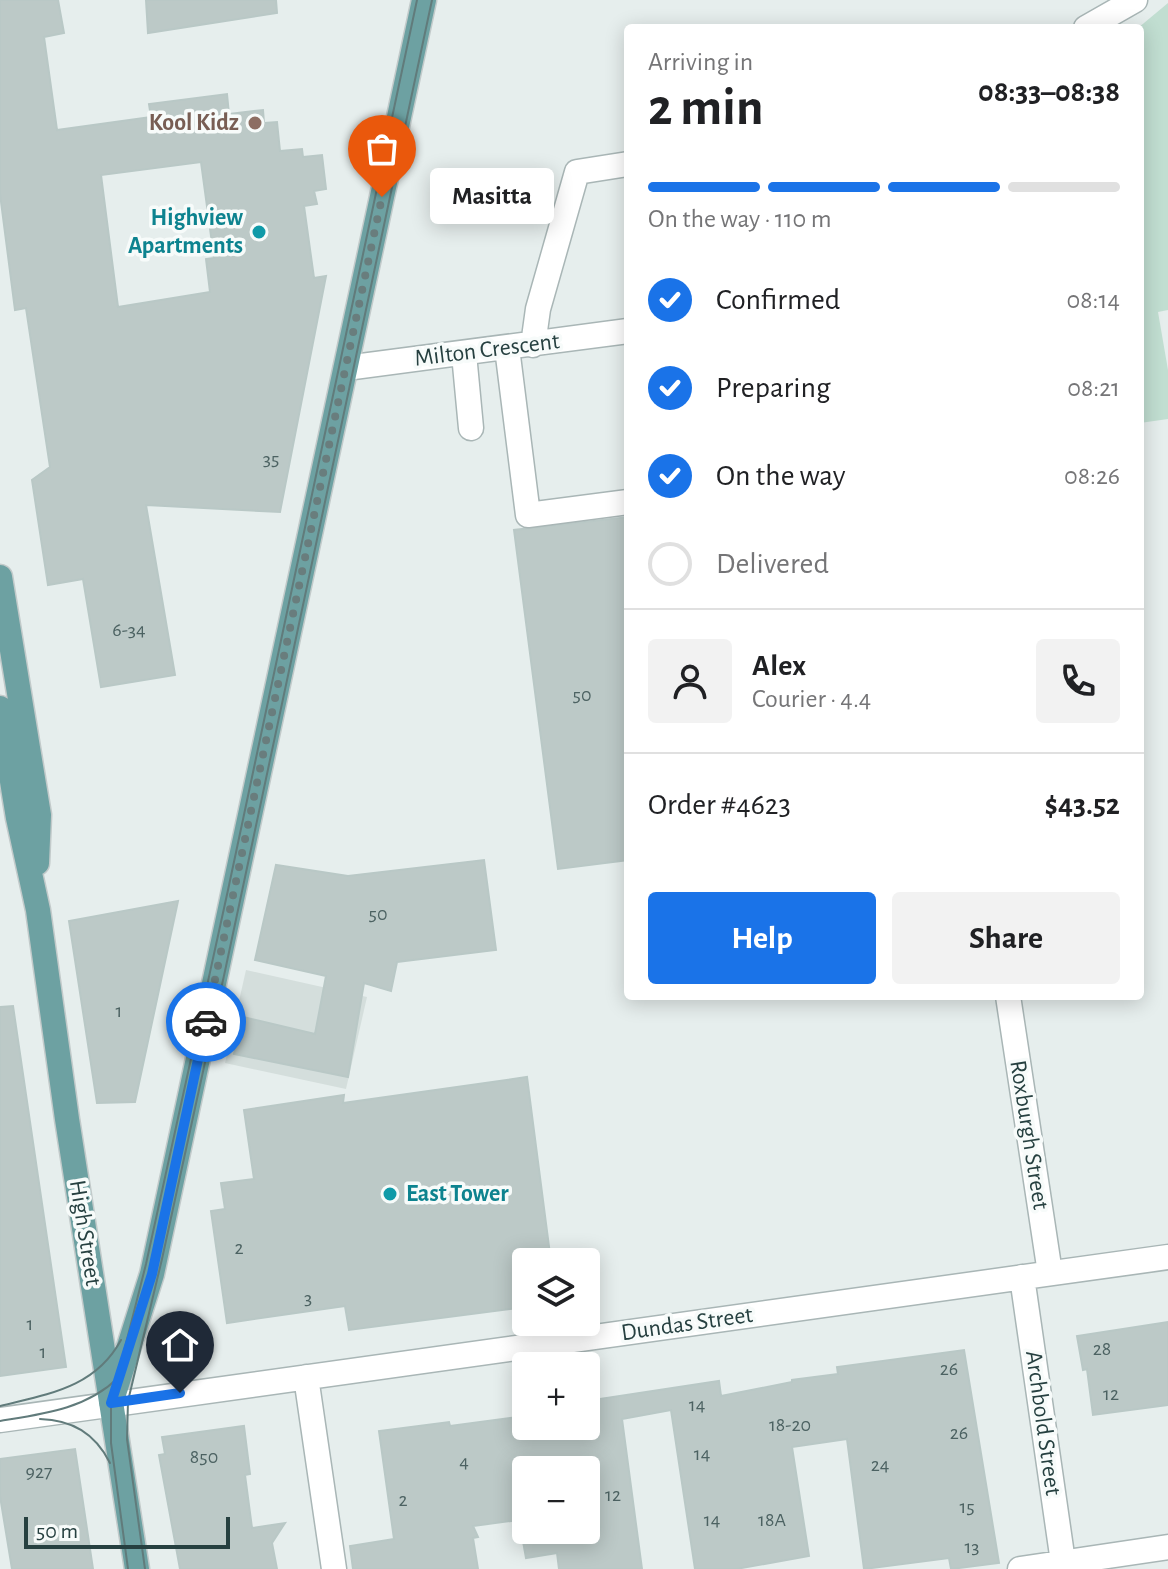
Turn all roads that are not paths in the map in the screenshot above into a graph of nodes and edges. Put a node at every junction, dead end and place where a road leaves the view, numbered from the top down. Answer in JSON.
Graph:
{"nodes":[{"id":1,"x":424,"y":0,"type":"edge"},
{"id":2,"x":1135,"y":0,"type":"edge"},
{"id":3,"x":1093,"y":24,"type":"edge"},
{"id":4,"x":624,"y":165,"type":"edge"},
{"id":5,"x":624,"y":332,"type":"edge"},
{"id":6,"x":533,"y":345,"type":"junction"},
{"id":7,"x":507,"y":348,"type":"junction"},
{"id":8,"x":464,"y":354,"type":"junction"},
{"id":9,"x":346,"y":368,"type":"junction"},
{"id":10,"x":471,"y":428,"type":"dead end"},
{"id":11,"x":624,"y":503,"type":"edge"},
{"id":12,"x":0,"y":577,"type":"edge"},
{"id":13,"x":8,"y":663,"type":"edge"},
{"id":14,"x":0,"y":708,"type":"edge"},
{"id":15,"x":36,"y":897,"type":"junction"},
{"id":16,"x":1009,"y":1000,"type":"edge"},
{"id":17,"x":1168,"y":1257,"type":"edge"},
{"id":18,"x":1050,"y":1273,"type":"junction"},
{"id":19,"x":1022,"y":1277,"type":"junction"},
{"id":20,"x":306,"y":1377,"type":"junction"},
{"id":21,"x":111,"y":1403,"type":"junction"},
{"id":22,"x":0,"y":1420,"type":"edge"},
{"id":23,"x":1168,"y":1547,"type":"edge"},
{"id":24,"x":1064,"y":1566,"type":"edge"},
{"id":25,"x":137,"y":1569,"type":"edge"},
{"id":26,"x":334,"y":1569,"type":"edge"},
{"id":27,"x":1020,"y":1569,"type":"edge"}],
"edges":[{"from":1,"to":9,"type":"main road"},
{"from":2,"to":3,"type":"street"},
{"from":4,"to":6,"type":"street"},
{"from":5,"to":6,"type":"street","name":"Milton Crescent"},
{"from":6,"to":7,"type":"street","name":"Milton Crescent"},
{"from":7,"to":8,"type":"street","name":"Milton Crescent"},
{"from":7,"to":11,"type":"street"},
{"from":8,"to":9,"type":"street","name":"Milton Crescent"},
{"from":8,"to":10,"type":"street"},
{"from":9,"to":21,"type":"main road"},
{"from":12,"to":13,"type":"main road","name":"High Street"},
{"from":13,"to":15,"type":"main road","name":"High Street"},
{"from":14,"to":15,"type":"main road","name":"High Street"},
{"from":15,"to":21,"type":"main road","name":"High Street"},
{"from":16,"to":18,"type":"street","name":"Roxburgh Street"},
{"from":17,"to":18,"type":"street","name":"Dundas Street"},
{"from":18,"to":19,"type":"street","name":"Dundas Street"},
{"from":19,"to":20,"type":"street","name":"Dundas Street"},
{"from":19,"to":24,"type":"street","name":"Archbold Street"},
{"from":20,"to":21,"type":"street","name":"Dundas Street"},
{"from":20,"to":26,"type":"street"},
{"from":21,"to":22,"type":"street","name":"Dundas Street"},
{"from":21,"to":25,"type":"main road","name":"High Street"},
{"from":23,"to":24,"type":"street"},
{"from":24,"to":27,"type":"street"}]}
